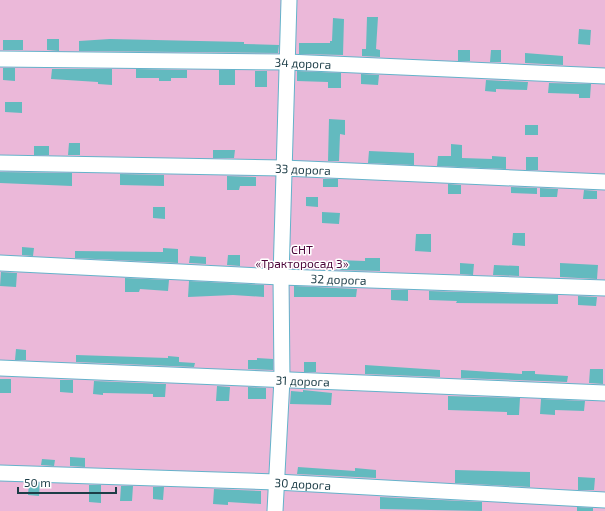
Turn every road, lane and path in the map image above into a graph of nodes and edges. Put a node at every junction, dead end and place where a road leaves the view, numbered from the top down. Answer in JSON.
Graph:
{"nodes":[{"id":1,"x":289,"y":0,"type":"edge"},
{"id":2,"x":0,"y":59,"type":"edge"},
{"id":3,"x":286,"y":62,"type":"junction"},
{"id":4,"x":605,"y":76,"type":"edge"},
{"id":5,"x":0,"y":163,"type":"edge"},
{"id":6,"x":283,"y":168,"type":"junction"},
{"id":7,"x":605,"y":182,"type":"edge"},
{"id":8,"x":0,"y":263,"type":"edge"},
{"id":9,"x":281,"y":277,"type":"junction"},
{"id":10,"x":605,"y":288,"type":"edge"},
{"id":11,"x":0,"y":368,"type":"edge"},
{"id":12,"x":282,"y":379,"type":"junction"},
{"id":13,"x":605,"y":393,"type":"edge"},
{"id":14,"x":0,"y":473,"type":"edge"},
{"id":15,"x":276,"y":482,"type":"junction"},
{"id":16,"x":605,"y":500,"type":"edge"},
{"id":17,"x":275,"y":511,"type":"edge"}],
"edges":[{"from":1,"to":3,"type":"street"},
{"from":2,"to":3,"type":"street","name":"34 дорога"},
{"from":3,"to":4,"type":"street","name":"34 дорога"},
{"from":3,"to":6,"type":"street"},
{"from":5,"to":6,"type":"street","name":"33 дорога"},
{"from":6,"to":7,"type":"street","name":"33 дорога"},
{"from":6,"to":9,"type":"street"},
{"from":8,"to":9,"type":"street","name":"32 дорога"},
{"from":9,"to":10,"type":"street","name":"32 дорога"},
{"from":9,"to":12,"type":"street"},
{"from":11,"to":12,"type":"street","name":"31 дорога"},
{"from":12,"to":13,"type":"street","name":"31 дорога"},
{"from":12,"to":15,"type":"street"},
{"from":14,"to":15,"type":"street","name":"30 дорога"},
{"from":15,"to":16,"type":"street","name":"30 дорога"},
{"from":15,"to":17,"type":"street"}]}
